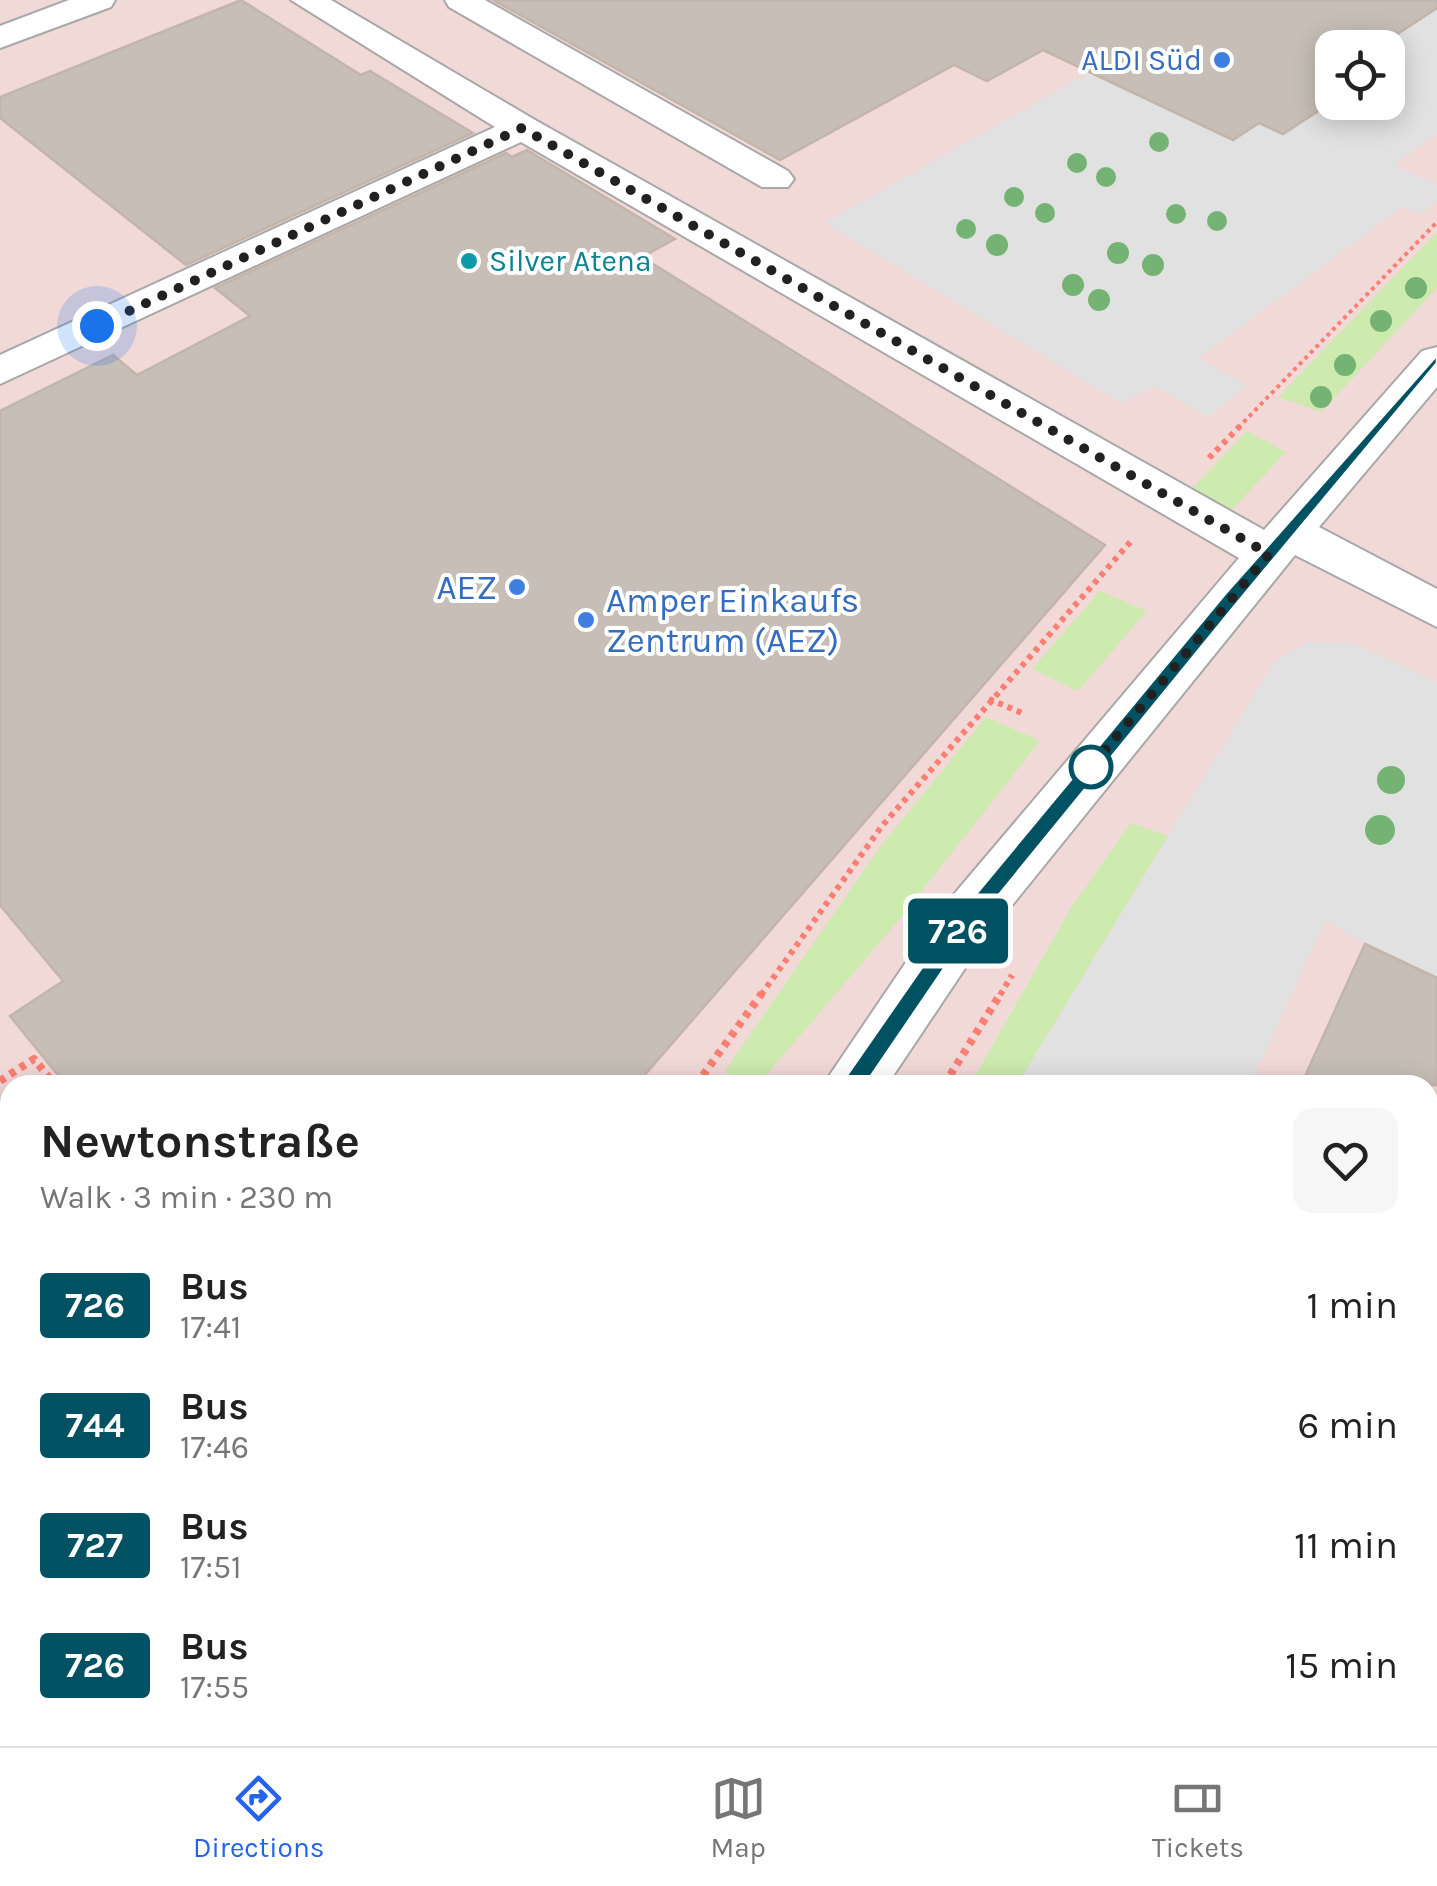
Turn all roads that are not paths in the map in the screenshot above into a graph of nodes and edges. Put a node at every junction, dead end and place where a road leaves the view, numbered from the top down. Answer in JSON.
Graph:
{"nodes":[{"id":1,"x":99,"y":0,"type":"edge"},
{"id":2,"x":308,"y":0,"type":"edge"},
{"id":3,"x":461,"y":0,"type":"edge"},
{"id":4,"x":0,"y":38,"type":"edge"},
{"id":5,"x":522,"y":128,"type":"junction"},
{"id":6,"x":774,"y":178,"type":"dead end"},
{"id":7,"x":1437,"y":360,"type":"edge"},
{"id":8,"x":0,"y":371,"type":"edge"},
{"id":9,"x":1279,"y":543,"type":"junction"},
{"id":10,"x":1437,"y":610,"type":"edge"},
{"id":11,"x":860,"y":1075,"type":"edge"}],
"edges":[{"from":1,"to":4,"type":"street"},
{"from":2,"to":5,"type":"street"},
{"from":3,"to":6,"type":"street"},
{"from":5,"to":8,"type":"street"},
{"from":5,"to":9,"type":"street"},
{"from":7,"to":9,"type":"street"},
{"from":9,"to":10,"type":"street"},
{"from":9,"to":11,"type":"street"}]}
